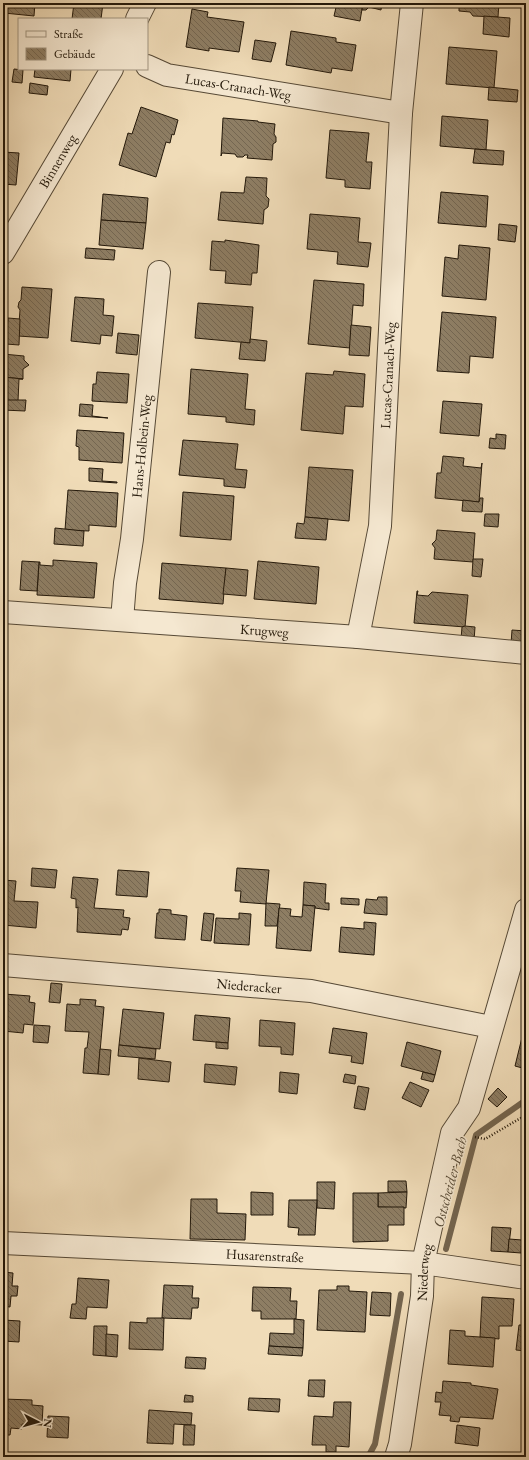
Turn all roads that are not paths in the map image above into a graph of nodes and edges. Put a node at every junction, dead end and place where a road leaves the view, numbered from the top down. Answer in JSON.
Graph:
{"nodes":[{"id":1,"x":145,"y":3,"type":"edge"},
{"id":2,"x":412,"y":3,"type":"edge"},
{"id":3,"x":138,"y":18,"type":"edge"},
{"id":4,"x":148,"y":66,"type":"edge"},
{"id":5,"x":111,"y":70,"type":"edge"},
{"id":6,"x":401,"y":113,"type":"junction"},
{"id":7,"x":12,"y":220,"type":"edge"},
{"id":8,"x":3,"y":253,"type":"edge"},
{"id":9,"x":159,"y":272,"type":"dead end"},
{"id":10,"x":3,"y":612,"type":"edge"},
{"id":11,"x":122,"y":620,"type":"junction"},
{"id":12,"x":358,"y":637,"type":"junction"},
{"id":13,"x":526,"y":653,"type":"edge"},
{"id":14,"x":526,"y":910,"type":"edge"},
{"id":15,"x":3,"y":965,"type":"edge"},
{"id":16,"x":491,"y":1027,"type":"junction"},
{"id":17,"x":3,"y":1243,"type":"edge"},
{"id":18,"x":423,"y":1263,"type":"junction"},
{"id":19,"x":526,"y":1278,"type":"edge"},
{"id":20,"x":396,"y":1457,"type":"edge"}],
"edges":[{"from":1,"to":3,"type":"street"},
{"from":2,"to":6,"type":"street","name":"Lucas-Cranach-Weg"},
{"from":4,"to":6,"type":"street","name":"Lucas-Cranach-Weg"},
{"from":5,"to":7,"type":"street","name":"Binnenweg"},
{"from":6,"to":12,"type":"street","name":"Lucas-Cranach-Weg"},
{"from":7,"to":8,"type":"street","name":"Binnenweg"},
{"from":9,"to":11,"type":"street","name":"Hans-Holbein-Weg"},
{"from":10,"to":11,"type":"street","name":"Krugweg"},
{"from":11,"to":12,"type":"street","name":"Krugweg"},
{"from":12,"to":13,"type":"street","name":"Krugweg"},
{"from":14,"to":16,"type":"street","name":"Niederweg"},
{"from":15,"to":16,"type":"street","name":"Niederacker"},
{"from":16,"to":18,"type":"street","name":"Niederweg"},
{"from":17,"to":18,"type":"street","name":"Husarenstraße"},
{"from":18,"to":19,"type":"street","name":"Husarenstraße"},
{"from":18,"to":20,"type":"street","name":"Niederweg"}]}
